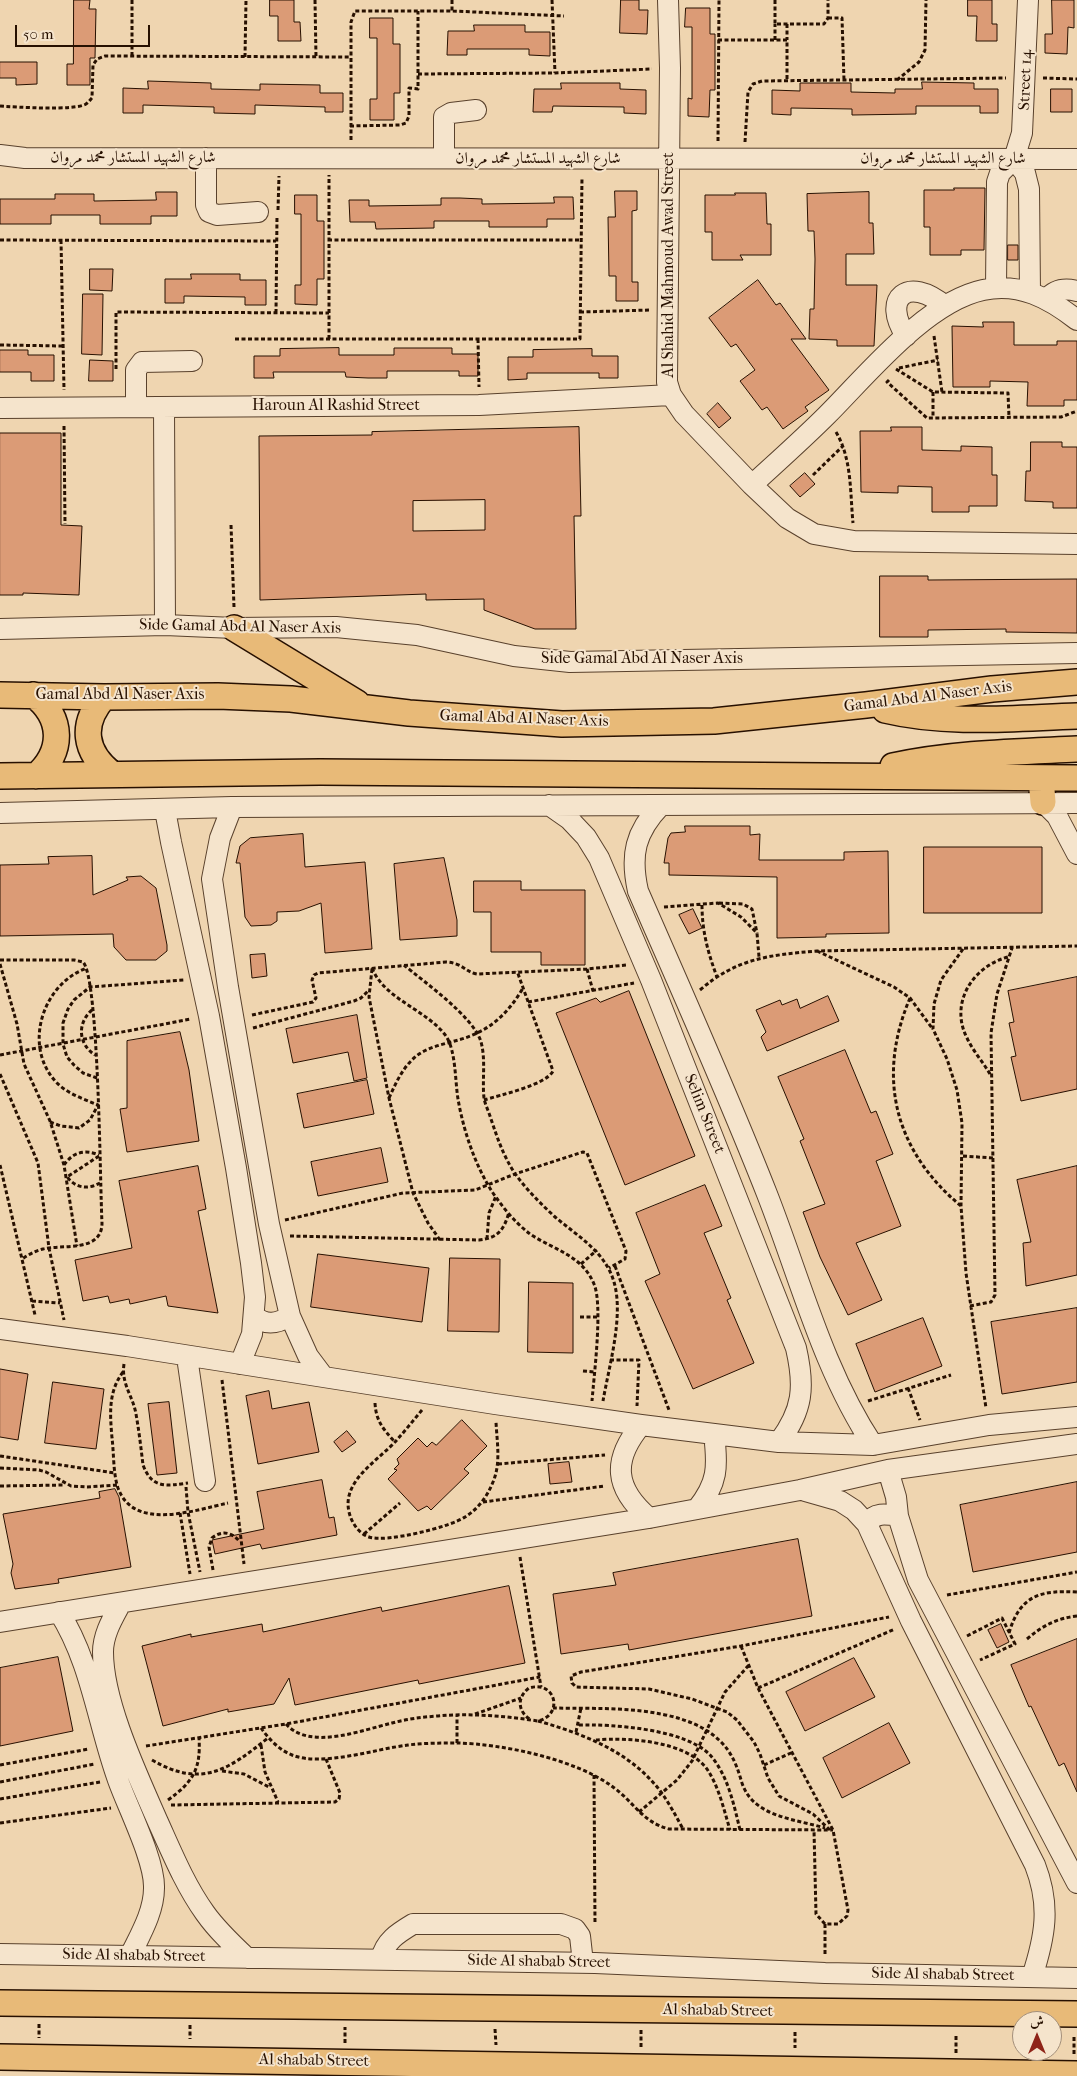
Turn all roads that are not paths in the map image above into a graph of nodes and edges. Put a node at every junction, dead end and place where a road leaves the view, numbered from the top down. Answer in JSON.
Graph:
{"nodes":[{"id":1,"x":668,"y":0,"type":"edge"},
{"id":2,"x":1028,"y":0,"type":"edge"},
{"id":3,"x":476,"y":110,"type":"dead end"},
{"id":4,"x":0,"y":155,"type":"edge"},
{"id":5,"x":206,"y":158,"type":"junction"},
{"id":6,"x":444,"y":158,"type":"junction"},
{"id":7,"x":668,"y":159,"type":"junction"},
{"id":8,"x":1014,"y":159,"type":"junction"},
{"id":9,"x":1077,"y":159,"type":"edge"},
{"id":10,"x":258,"y":212,"type":"dead end"},
{"id":11,"x":996,"y":288,"type":"junction"},
{"id":12,"x":1077,"y":291,"type":"edge"},
{"id":13,"x":1038,"y":295,"type":"junction"},
{"id":14,"x":945,"y":306,"type":"junction"},
{"id":15,"x":1077,"y":320,"type":"edge"},
{"id":16,"x":906,"y":336,"type":"junction"},
{"id":17,"x":192,"y":361,"type":"dead end"},
{"id":18,"x":671,"y":395,"type":"junction"},
{"id":19,"x":126,"y":407,"type":"junction"},
{"id":20,"x":164,"y":407,"type":"junction"},
{"id":21,"x":0,"y":408,"type":"edge"},
{"id":22,"x":752,"y":485,"type":"junction"},
{"id":23,"x":1077,"y":544,"type":"edge"},
{"id":24,"x":166,"y":625,"type":"junction"},
{"id":25,"x":234,"y":628,"type":"junction"},
{"id":26,"x":0,"y":629,"type":"edge"},
{"id":27,"x":1077,"y":653,"type":"edge"},
{"id":28,"x":1077,"y":682,"type":"edge"},
{"id":29,"x":34,"y":694,"type":"junction"},
{"id":30,"x":0,"y":695,"type":"edge"},
{"id":31,"x":104,"y":697,"type":"junction"},
{"id":32,"x":866,"y":705,"type":"junction"},
{"id":33,"x":363,"y":707,"type":"junction"},
{"id":34,"x":1077,"y":716,"type":"edge"},
{"id":35,"x":1077,"y":749,"type":"edge"},
{"id":36,"x":112,"y":774,"type":"junction"},
{"id":37,"x":0,"y":776,"type":"edge"},
{"id":38,"x":36,"y":776,"type":"junction"},
{"id":39,"x":850,"y":777,"type":"junction"},
{"id":40,"x":1041,"y":778,"type":"junction"},
{"id":41,"x":1077,"y":778,"type":"edge"},
{"id":42,"x":1043,"y":802,"type":"junction"},
{"id":43,"x":1077,"y":803,"type":"edge"},
{"id":44,"x":548,"y":805,"type":"junction"},
{"id":45,"x":661,"y":805,"type":"junction"},
{"id":46,"x":232,"y":807,"type":"junction"},
{"id":47,"x":166,"y":810,"type":"junction"},
{"id":48,"x":0,"y":813,"type":"edge"},
{"id":49,"x":1077,"y":854,"type":"edge"},
{"id":50,"x":650,"y":979,"type":"junction"},
{"id":51,"x":202,"y":985,"type":"junction"},
{"id":52,"x":228,"y":987,"type":"junction"},
{"id":53,"x":683,"y":994,"type":"junction"},
{"id":54,"x":731,"y":1102,"type":"junction"},
{"id":55,"x":703,"y":1113,"type":"junction"},
{"id":56,"x":768,"y":1196,"type":"junction"},
{"id":57,"x":740,"y":1206,"type":"junction"},
{"id":58,"x":254,"y":1316,"type":"junction"},
{"id":59,"x":290,"y":1316,"type":"junction"},
{"id":60,"x":0,"y":1330,"type":"edge"},
{"id":61,"x":187,"y":1357,"type":"junction"},
{"id":62,"x":240,"y":1364,"type":"junction"},
{"id":63,"x":323,"y":1376,"type":"junction"},
{"id":64,"x":1077,"y":1417,"type":"edge"},
{"id":65,"x":639,"y":1425,"type":"junction"},
{"id":66,"x":714,"y":1434,"type":"junction"},
{"id":67,"x":780,"y":1442,"type":"junction"},
{"id":68,"x":1077,"y":1444,"type":"edge"},
{"id":69,"x":873,"y":1445,"type":"junction"},
{"id":70,"x":888,"y":1470,"type":"junction"},
{"id":71,"x":205,"y":1481,"type":"road end"},
{"id":72,"x":800,"y":1490,"type":"junction"},
{"id":73,"x":697,"y":1509,"type":"junction"},
{"id":74,"x":898,"y":1516,"type":"junction"},
{"id":75,"x":649,"y":1518,"type":"junction"},
{"id":76,"x":866,"y":1524,"type":"junction"},
{"id":77,"x":121,"y":1602,"type":"junction"},
{"id":78,"x":59,"y":1612,"type":"junction"},
{"id":79,"x":0,"y":1622,"type":"edge"},
{"id":80,"x":103,"y":1653,"type":"junction"},
{"id":81,"x":80,"y":1657,"type":"junction"},
{"id":82,"x":1053,"y":1836,"type":"junction"},
{"id":83,"x":1026,"y":1849,"type":"junction"},
{"id":84,"x":174,"y":1857,"type":"junction"},
{"id":85,"x":151,"y":1866,"type":"junction"},
{"id":86,"x":1077,"y":1883,"type":"edge"},
{"id":87,"x":0,"y":1954,"type":"edge"},
{"id":88,"x":130,"y":1956,"type":"junction"},
{"id":89,"x":247,"y":1958,"type":"junction"},
{"id":90,"x":380,"y":1959,"type":"junction"},
{"id":91,"x":589,"y":1963,"type":"junction"},
{"id":92,"x":1032,"y":1977,"type":"junction"},
{"id":93,"x":1077,"y":1978,"type":"edge"},
{"id":94,"x":0,"y":2003,"type":"edge"},
{"id":95,"x":1076,"y":2014,"type":"edge"},
{"id":96,"x":18,"y":2062,"type":"edge"},
{"id":97,"x":830,"y":2073,"type":"edge"},
{"id":98,"x":854,"y":2073,"type":"edge"},
{"id":99,"x":1075,"y":2074,"type":"edge"}],
"edges":[{"from":1,"to":7,"type":"street","name":"Al Shahid Mahmoud Awad Street"},
{"from":2,"to":8,"type":"street","name":"Street 14"},
{"from":3,"to":6,"type":"street"},
{"from":4,"to":5,"type":"street","name":"شارع الشهيد المستشار محمد مروان"},
{"from":5,"to":6,"type":"street","name":"شارع الشهيد المستشار محمد مروان"},
{"from":5,"to":10,"type":"street"},
{"from":6,"to":7,"type":"street","name":"شارع الشهيد المستشار محمد مروان"},
{"from":7,"to":8,"type":"street","name":"شارع الشهيد المستشار محمد مروان"},
{"from":7,"to":18,"type":"street","name":"Al Shahid Mahmoud Awad Street"},
{"from":8,"to":9,"type":"street","name":"شارع الشهيد المستشار محمد مروان"},
{"from":8,"to":11,"type":"street"},
{"from":8,"to":13,"type":"street"},
{"from":11,"to":13,"type":"street"},
{"from":11,"to":14,"type":"street"},
{"from":12,"to":13,"type":"street"},
{"from":13,"to":15,"type":"street"},
{"from":14,"to":16,"type":"street"},
{"from":14,"to":16,"type":"street"},
{"from":16,"to":22,"type":"street"},
{"from":17,"to":19,"type":"street"},
{"from":18,"to":20,"type":"street","name":"Haroun Al Rashid Street"},
{"from":18,"to":22,"type":"street","name":"Al Shahid Mahmoud Awad Street"},
{"from":19,"to":20,"type":"street","name":"Haroun Al Rashid Street"},
{"from":19,"to":21,"type":"street","name":"Haroun Al Rashid Street"},
{"from":20,"to":24,"type":"street"},
{"from":22,"to":23,"type":"street","name":"Al Shahid Mahmoud Awad Street"},
{"from":24,"to":25,"type":"street","name":"Side Gamal Abd Al Naser Axis"},
{"from":24,"to":26,"type":"street","name":"Side Gamal Abd Al Naser Axis"},
{"from":25,"to":27,"type":"street","name":"Side Gamal Abd Al Naser Axis"},
{"from":25,"to":33,"type":"main road"},
{"from":28,"to":32,"type":"main road","name":"Gamal Abd Al Naser Axis"},
{"from":29,"to":30,"type":"main road","name":"Gamal Abd Al Naser Axis"},
{"from":29,"to":31,"type":"main road","name":"Gamal Abd Al Naser Axis"},
{"from":29,"to":38,"type":"main road"},
{"from":31,"to":33,"type":"main road","name":"Gamal Abd Al Naser Axis"},
{"from":31,"to":36,"type":"main road"},
{"from":32,"to":33,"type":"main road","name":"Gamal Abd Al Naser Axis"},
{"from":32,"to":34,"type":"main road"},
{"from":35,"to":39,"type":"main road"},
{"from":36,"to":38,"type":"main road"},
{"from":36,"to":39,"type":"main road"},
{"from":37,"to":38,"type":"main road"},
{"from":39,"to":40,"type":"main road"},
{"from":40,"to":41,"type":"main road"},
{"from":40,"to":42,"type":"main road"},
{"from":42,"to":43,"type":"street"},
{"from":42,"to":45,"type":"street"},
{"from":42,"to":49,"type":"street"},
{"from":44,"to":45,"type":"street"},
{"from":44,"to":46,"type":"street"},
{"from":44,"to":50,"type":"street","name":"Selim Street"},
{"from":45,"to":53,"type":"street","name":"Selim Street"},
{"from":46,"to":47,"type":"street"},
{"from":46,"to":52,"type":"street"},
{"from":47,"to":48,"type":"street"},
{"from":47,"to":51,"type":"street"},
{"from":50,"to":53,"type":"street"},
{"from":50,"to":55,"type":"street","name":"Selim Street"},
{"from":51,"to":52,"type":"street"},
{"from":51,"to":58,"type":"street"},
{"from":52,"to":59,"type":"street"},
{"from":53,"to":54,"type":"street","name":"Selim Street"},
{"from":54,"to":55,"type":"street"},
{"from":54,"to":56,"type":"street","name":"Selim Street"},
{"from":55,"to":57,"type":"street","name":"Selim Street"},
{"from":56,"to":57,"type":"street"},
{"from":56,"to":69,"type":"street","name":"Selim Street"},
{"from":57,"to":67,"type":"street","name":"Selim Street"},
{"from":58,"to":59,"type":"street"},
{"from":58,"to":62,"type":"street"},
{"from":59,"to":63,"type":"street"},
{"from":60,"to":61,"type":"street"},
{"from":61,"to":62,"type":"street"},
{"from":61,"to":71,"type":"street"},
{"from":62,"to":63,"type":"street"},
{"from":63,"to":65,"type":"street"},
{"from":64,"to":69,"type":"street"},
{"from":65,"to":66,"type":"street"},
{"from":65,"to":75,"type":"street"},
{"from":66,"to":67,"type":"street"},
{"from":66,"to":73,"type":"street"},
{"from":67,"to":69,"type":"street"},
{"from":68,"to":70,"type":"street"},
{"from":70,"to":72,"type":"street"},
{"from":70,"to":74,"type":"street"},
{"from":72,"to":73,"type":"street"},
{"from":72,"to":76,"type":"street"},
{"from":73,"to":75,"type":"street"},
{"from":74,"to":76,"type":"street"},
{"from":74,"to":82,"type":"street"},
{"from":75,"to":77,"type":"street"},
{"from":76,"to":83,"type":"street"},
{"from":77,"to":78,"type":"street"},
{"from":77,"to":80,"type":"street"},
{"from":78,"to":79,"type":"street"},
{"from":78,"to":81,"type":"street"},
{"from":80,"to":81,"type":"street"},
{"from":80,"to":84,"type":"street"},
{"from":81,"to":85,"type":"street"},
{"from":82,"to":83,"type":"street"},
{"from":82,"to":86,"type":"street"},
{"from":83,"to":92,"type":"street"},
{"from":84,"to":85,"type":"street"},
{"from":84,"to":89,"type":"street"},
{"from":85,"to":88,"type":"street"},
{"from":87,"to":88,"type":"street","name":"Side Al shabab Street"},
{"from":88,"to":89,"type":"street","name":"Side Al shabab Street"},
{"from":89,"to":90,"type":"street","name":"Side Al shabab Street"},
{"from":90,"to":91,"type":"street","name":"Side Al shabab Street"},
{"from":90,"to":91,"type":"street"},
{"from":91,"to":92,"type":"street","name":"Side Al shabab Street"},
{"from":92,"to":93,"type":"street","name":"Side Al shabab Street"},
{"from":94,"to":95,"type":"main road","name":"Al shabab Street"},
{"from":96,"to":97,"type":"main road","name":"Al shabab Street"},
{"from":97,"to":98,"type":"main road","name":"Al shabab Street"},
{"from":98,"to":99,"type":"main road","name":"Al shabab Street"}]}
